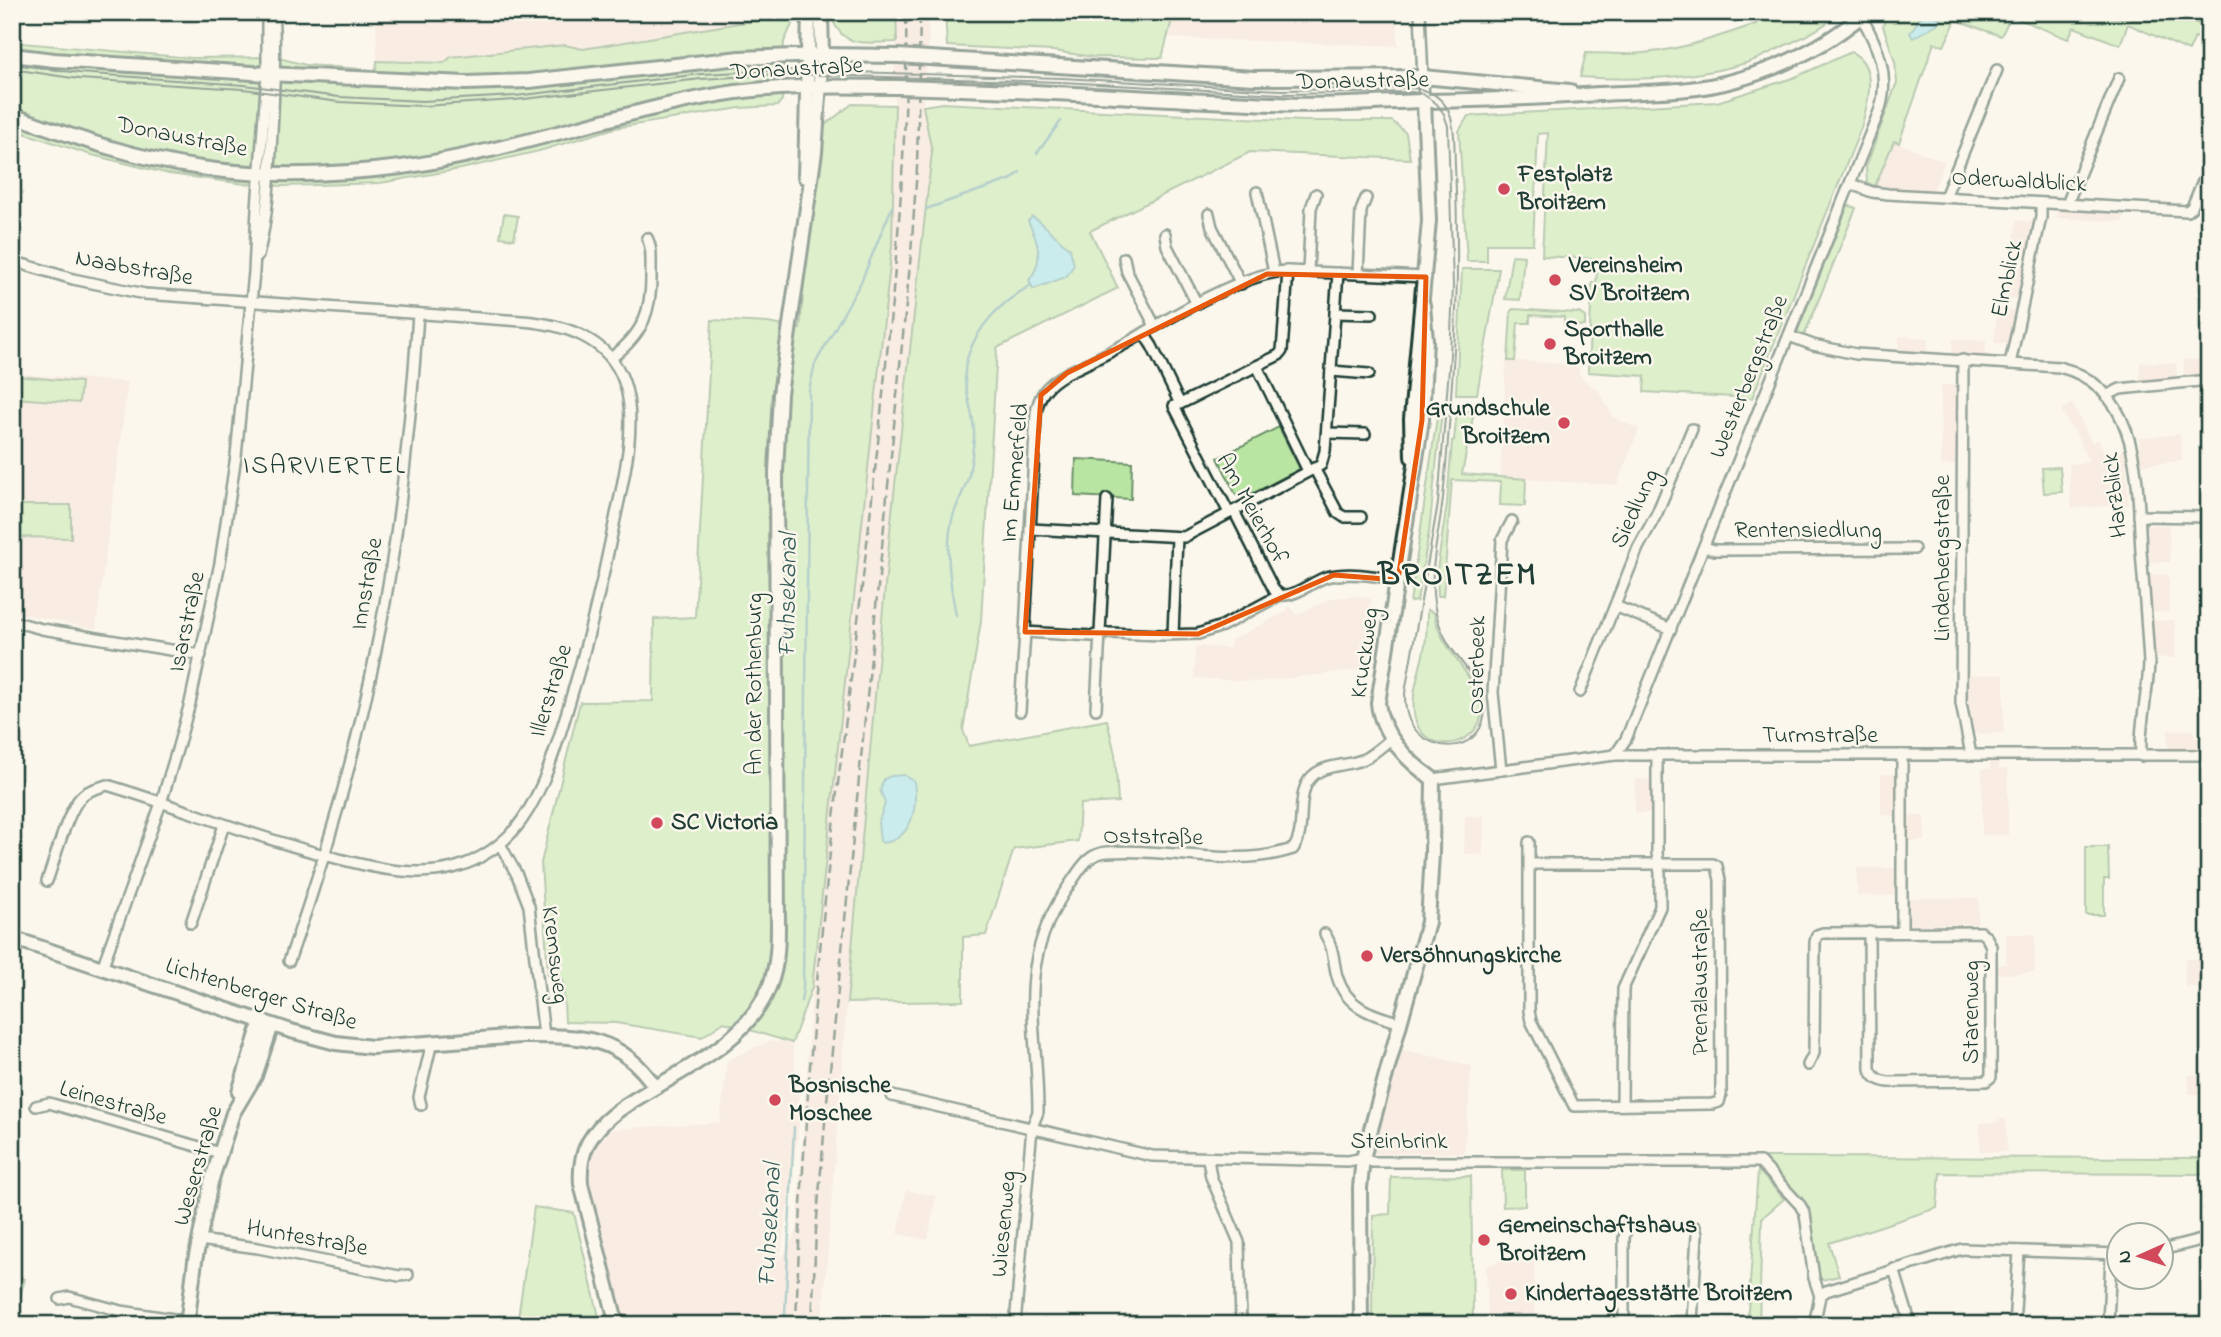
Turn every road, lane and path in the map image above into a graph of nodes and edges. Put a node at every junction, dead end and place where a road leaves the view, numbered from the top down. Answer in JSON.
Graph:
{"nodes":[{"id":1,"x":267,"y":12,"type":"edge"},
{"id":2,"x":273,"y":12,"type":"edge"},
{"id":3,"x":809,"y":12,"type":"edge"},
{"id":4,"x":821,"y":12,"type":"edge"},
{"id":5,"x":1420,"y":12,"type":"edge"},
{"id":6,"x":1864,"y":14,"type":"edge"},
{"id":7,"x":12,"y":55,"type":"edge"},
{"id":8,"x":815,"y":55,"type":"junction"},
{"id":9,"x":1997,"y":70,"type":"dead end"},
{"id":10,"x":271,"y":75,"type":"junction"},
{"id":11,"x":1423,"y":77,"type":"junction"},
{"id":12,"x":2119,"y":78,"type":"dead end"},
{"id":13,"x":814,"y":87,"type":"junction"},
{"id":14,"x":1599,"y":94,"type":"junction"},
{"id":15,"x":1424,"y":101,"type":"junction"},
{"id":16,"x":12,"y":115,"type":"edge"},
{"id":17,"x":2209,"y":167,"type":"edge"},
{"id":18,"x":265,"y":174,"type":"junction"},
{"id":19,"x":1851,"y":184,"type":"junction"},
{"id":20,"x":1256,"y":192,"type":"dead end"},
{"id":21,"x":1316,"y":194,"type":"dead end"},
{"id":22,"x":1945,"y":197,"type":"junction"},
{"id":23,"x":1366,"y":198,"type":"dead end"},
{"id":24,"x":2041,"y":203,"type":"junction"},
{"id":25,"x":2067,"y":204,"type":"junction"},
{"id":26,"x":1209,"y":214,"type":"dead end"},
{"id":27,"x":1166,"y":234,"type":"dead end"},
{"id":28,"x":647,"y":238,"type":"dead end"},
{"id":29,"x":1124,"y":258,"type":"dead end"},
{"id":30,"x":12,"y":261,"type":"edge"},
{"id":31,"x":1288,"y":271,"type":"junction"},
{"id":32,"x":1274,"y":272,"type":"junction"},
{"id":33,"x":1308,"y":272,"type":"junction"},
{"id":34,"x":1338,"y":273,"type":"junction"},
{"id":35,"x":1358,"y":274,"type":"junction"},
{"id":36,"x":1426,"y":277,"type":"junction"},
{"id":37,"x":1241,"y":284,"type":"junction"},
{"id":38,"x":251,"y":303,"type":"junction"},
{"id":39,"x":1197,"y":304,"type":"junction"},
{"id":40,"x":1335,"y":313,"type":"junction"},
{"id":41,"x":418,"y":314,"type":"junction"},
{"id":42,"x":1371,"y":314,"type":"dead end"},
{"id":43,"x":1154,"y":326,"type":"junction"},
{"id":44,"x":1144,"y":334,"type":"junction"},
{"id":45,"x":1789,"y":336,"type":"junction"},
{"id":46,"x":611,"y":358,"type":"junction"},
{"id":47,"x":1963,"y":360,"type":"junction"},
{"id":48,"x":2010,"y":363,"type":"junction"},
{"id":49,"x":1257,"y":366,"type":"junction"},
{"id":50,"x":1331,"y":371,"type":"junction"},
{"id":51,"x":1369,"y":374,"type":"dead end"},
{"id":52,"x":2209,"y":380,"type":"edge"},
{"id":53,"x":2106,"y":396,"type":"junction"},
{"id":54,"x":1180,"y":404,"type":"junction"},
{"id":55,"x":1692,"y":429,"type":"dead end"},
{"id":56,"x":1327,"y":433,"type":"junction"},
{"id":57,"x":1365,"y":434,"type":"dead end"},
{"id":58,"x":1311,"y":470,"type":"junction"},
{"id":59,"x":1107,"y":499,"type":"dead end"},
{"id":60,"x":1234,"y":511,"type":"junction"},
{"id":61,"x":2139,"y":516,"type":"junction"},
{"id":62,"x":1361,"y":517,"type":"dead end"},
{"id":63,"x":2209,"y":517,"type":"edge"},
{"id":64,"x":1512,"y":521,"type":"dead end"},
{"id":65,"x":1030,"y":529,"type":"junction"},
{"id":66,"x":1105,"y":533,"type":"junction"},
{"id":67,"x":1177,"y":537,"type":"junction"},
{"id":68,"x":1704,"y":547,"type":"junction"},
{"id":69,"x":1914,"y":549,"type":"dead end"},
{"id":70,"x":1398,"y":580,"type":"junction"},
{"id":71,"x":1280,"y":596,"type":"junction"},
{"id":72,"x":1615,"y":606,"type":"junction"},
{"id":73,"x":12,"y":621,"type":"edge"},
{"id":74,"x":1671,"y":629,"type":"junction"},
{"id":75,"x":1025,"y":632,"type":"junction"},
{"id":76,"x":1100,"y":634,"type":"junction"},
{"id":77,"x":1173,"y":634,"type":"junction"},
{"id":78,"x":201,"y":654,"type":"junction"},
{"id":79,"x":1580,"y":692,"type":"dead end"},
{"id":80,"x":1096,"y":709,"type":"dead end"},
{"id":81,"x":1020,"y":711,"type":"dead end"},
{"id":82,"x":1391,"y":739,"type":"junction"},
{"id":83,"x":1615,"y":755,"type":"junction"},
{"id":84,"x":1657,"y":755,"type":"junction"},
{"id":85,"x":1902,"y":755,"type":"junction"},
{"id":86,"x":1971,"y":755,"type":"junction"},
{"id":87,"x":2141,"y":755,"type":"junction"},
{"id":88,"x":2209,"y":755,"type":"edge"},
{"id":89,"x":1501,"y":770,"type":"junction"},
{"id":90,"x":1433,"y":779,"type":"junction"},
{"id":91,"x":161,"y":803,"type":"junction"},
{"id":92,"x":225,"y":825,"type":"junction"},
{"id":93,"x":1529,"y":842,"type":"dead end"},
{"id":94,"x":499,"y":844,"type":"junction"},
{"id":95,"x":325,"y":855,"type":"junction"},
{"id":96,"x":1658,"y":863,"type":"junction"},
{"id":97,"x":1529,"y":864,"type":"junction"},
{"id":98,"x":47,"y":881,"type":"dead end"},
{"id":99,"x":191,"y":923,"type":"dead end"},
{"id":100,"x":1869,"y":932,"type":"junction"},
{"id":101,"x":1902,"y":932,"type":"junction"},
{"id":102,"x":1325,"y":934,"type":"dead end"},
{"id":103,"x":12,"y":938,"type":"edge"},
{"id":104,"x":289,"y":961,"type":"dead end"},
{"id":105,"x":103,"y":968,"type":"junction"},
{"id":106,"x":267,"y":1023,"type":"junction"},
{"id":107,"x":1401,"y":1023,"type":"junction"},
{"id":108,"x":544,"y":1036,"type":"junction"},
{"id":109,"x":432,"y":1042,"type":"junction"},
{"id":110,"x":1808,"y":1065,"type":"dead end"},
{"id":111,"x":654,"y":1087,"type":"junction"},
{"id":112,"x":892,"y":1096,"type":"dead end"},
{"id":113,"x":421,"y":1105,"type":"dead end"},
{"id":114,"x":1622,"y":1105,"type":"junction"},
{"id":115,"x":36,"y":1106,"type":"dead end"},
{"id":116,"x":1032,"y":1127,"type":"junction"},
{"id":117,"x":220,"y":1153,"type":"junction"},
{"id":118,"x":1363,"y":1158,"type":"junction"},
{"id":119,"x":1208,"y":1159,"type":"junction"},
{"id":120,"x":1627,"y":1226,"type":"dead end"},
{"id":121,"x":1695,"y":1227,"type":"dead end"},
{"id":122,"x":2209,"y":1238,"type":"edge"},
{"id":123,"x":199,"y":1240,"type":"junction"},
{"id":124,"x":2176,"y":1246,"type":"edge"},
{"id":125,"x":2018,"y":1251,"type":"junction"},
{"id":126,"x":2106,"y":1255,"type":"edge"},
{"id":127,"x":1894,"y":1269,"type":"junction"},
{"id":128,"x":408,"y":1275,"type":"dead end"},
{"id":129,"x":2111,"y":1292,"type":"edge"},
{"id":130,"x":1820,"y":1296,"type":"junction"},
{"id":131,"x":60,"y":1299,"type":"dead end"},
{"id":132,"x":187,"y":1323,"type":"edge"},
{"id":133,"x":617,"y":1325,"type":"edge"},
{"id":134,"x":1015,"y":1325,"type":"edge"},
{"id":135,"x":1241,"y":1325,"type":"edge"},
{"id":136,"x":1324,"y":1325,"type":"edge"},
{"id":137,"x":1355,"y":1325,"type":"edge"},
{"id":138,"x":1361,"y":1325,"type":"edge"},
{"id":139,"x":1625,"y":1325,"type":"edge"},
{"id":140,"x":1690,"y":1325,"type":"edge"},
{"id":141,"x":1814,"y":1325,"type":"edge"},
{"id":142,"x":1911,"y":1325,"type":"edge"},
{"id":143,"x":2014,"y":1325,"type":"edge"},
{"id":144,"x":2108,"y":1325,"type":"edge"}],
"edges":[{"from":1,"to":10,"type":"street"},
{"from":2,"to":10,"type":"street"},
{"from":3,"to":8,"type":"main road"},
{"from":4,"to":8,"type":"main road"},
{"from":5,"to":11,"type":"street"},
{"from":6,"to":14,"type":"main road","name":"Donaustraße"},
{"from":6,"to":19,"type":"street","name":"Westerbergstraße"},
{"from":7,"to":10,"type":"main road","name":"Donaustraße"},
{"from":8,"to":10,"type":"main road","name":"Donaustraße"},
{"from":8,"to":11,"type":"main road","name":"Donaustraße","bridge":true},
{"from":8,"to":13,"type":"main road","name":"An der Rothenburg"},
{"from":9,"to":22,"type":"street"},
{"from":10,"to":18,"type":"street","name":"Isarstraße"},
{"from":11,"to":14,"type":"main road","name":"Donaustraße"},
{"from":11,"to":15,"type":"street"},
{"from":12,"to":25,"type":"street"},
{"from":13,"to":15,"type":"main road","name":"Donaustraße","bridge":true},
{"from":13,"to":18,"type":"main road","name":"Donaustraße"},
{"from":13,"to":111,"type":"main road","name":"An der Rothenburg"},
{"from":14,"to":15,"type":"main road","name":"Donaustraße"},
{"from":15,"to":36,"type":"main road","name":"Kruckweg"},
{"from":16,"to":18,"type":"main road","name":"Donaustraße"},
{"from":17,"to":25,"type":"street","name":"Oderwaldblick"},
{"from":18,"to":38,"type":"street","name":"Isarstraße"},
{"from":19,"to":22,"type":"street","name":"Oderwaldblick"},
{"from":19,"to":45,"type":"street","name":"Westerbergstraße"},
{"from":20,"to":32,"type":"street"},
{"from":21,"to":33,"type":"street"},
{"from":22,"to":24,"type":"street","name":"Oderwaldblick"},
{"from":23,"to":35,"type":"street"},
{"from":24,"to":25,"type":"street","name":"Oderwaldblick"},
{"from":24,"to":48,"type":"street","name":"Elmblick"},
{"from":26,"to":37,"type":"street"},
{"from":27,"to":39,"type":"street"},
{"from":28,"to":46,"type":"street"},
{"from":29,"to":43,"type":"street"},
{"from":30,"to":38,"type":"street","name":"Naabstraße"},
{"from":31,"to":32,"type":"street","name":"Im Emmerfeld"},
{"from":31,"to":33,"type":"street","name":"Im Emmerfeld"},
{"from":31,"to":49,"type":"street"},
{"from":32,"to":37,"type":"street","name":"Im Emmerfeld"},
{"from":33,"to":34,"type":"street","name":"Im Emmerfeld"},
{"from":34,"to":35,"type":"street","name":"Im Emmerfeld"},
{"from":34,"to":40,"type":"street"},
{"from":35,"to":36,"type":"street","name":"Im Emmerfeld"},
{"from":36,"to":70,"type":"main road","name":"Kruckweg"},
{"from":37,"to":39,"type":"street","name":"Im Emmerfeld"},
{"from":38,"to":41,"type":"street","name":"Illerstraße"},
{"from":38,"to":78,"type":"street","name":"Isarstraße"},
{"from":39,"to":43,"type":"street","name":"Im Emmerfeld"},
{"from":40,"to":42,"type":"street"},
{"from":40,"to":50,"type":"street"},
{"from":41,"to":46,"type":"street","name":"Illerstraße"},
{"from":41,"to":95,"type":"street","name":"Innstraße"},
{"from":43,"to":44,"type":"street","name":"Im Emmerfeld"},
{"from":44,"to":54,"type":"street","name":"Am Meierhof"},
{"from":44,"to":65,"type":"street","name":"Im Emmerfeld"},
{"from":45,"to":47,"type":"street","name":"Harzblick"},
{"from":45,"to":68,"type":"street","name":"Westerbergstraße"},
{"from":46,"to":94,"type":"street","name":"Illerstraße"},
{"from":47,"to":48,"type":"street","name":"Harzblick"},
{"from":47,"to":86,"type":"street","name":"Lindenbergstraße"},
{"from":48,"to":53,"type":"street","name":"Harzblick"},
{"from":49,"to":54,"type":"street"},
{"from":49,"to":58,"type":"street"},
{"from":50,"to":51,"type":"street"},
{"from":50,"to":56,"type":"street"},
{"from":52,"to":53,"type":"street"},
{"from":53,"to":61,"type":"street","name":"Harzblick"},
{"from":54,"to":60,"type":"street","name":"Am Meierhof"},
{"from":55,"to":72,"type":"street","name":"Siedlung"},
{"from":56,"to":57,"type":"street"},
{"from":56,"to":58,"type":"street"},
{"from":58,"to":60,"type":"street"},
{"from":58,"to":62,"type":"street"},
{"from":59,"to":66,"type":"street"},
{"from":60,"to":67,"type":"street"},
{"from":60,"to":71,"type":"street","name":"Am Meierhof"},
{"from":61,"to":63,"type":"street"},
{"from":61,"to":87,"type":"street","name":"Harzblick"},
{"from":64,"to":89,"type":"street","name":"Osterbeek"},
{"from":65,"to":66,"type":"street"},
{"from":65,"to":75,"type":"street","name":"Im Emmerfeld"},
{"from":66,"to":67,"type":"street"},
{"from":66,"to":76,"type":"street"},
{"from":67,"to":77,"type":"street"},
{"from":68,"to":69,"type":"street","name":"Rentensiedlung"},
{"from":68,"to":74,"type":"street","name":"Westerbergstraße"},
{"from":70,"to":71,"type":"street","name":"Am Meierhof"},
{"from":70,"to":82,"type":"main road","name":"Kruckweg"},
{"from":71,"to":77,"type":"street"},
{"from":72,"to":74,"type":"street"},
{"from":72,"to":79,"type":"street","name":"Siedlung"},
{"from":73,"to":78,"type":"street"},
{"from":74,"to":83,"type":"street","name":"Westerbergstraße"},
{"from":75,"to":76,"type":"street"},
{"from":75,"to":81,"type":"street","name":"Im Emmerfeld"},
{"from":76,"to":77,"type":"street"},
{"from":76,"to":80,"type":"street"},
{"from":78,"to":91,"type":"street","name":"Isarstraße"},
{"from":82,"to":90,"type":"main road","name":"Kruckweg"},
{"from":82,"to":116,"type":"street","name":"Oststraße"},
{"from":83,"to":84,"type":"street","name":"Turmstraße"},
{"from":83,"to":89,"type":"street","name":"Turmstraße"},
{"from":84,"to":85,"type":"street","name":"Turmstraße"},
{"from":84,"to":96,"type":"street"},
{"from":85,"to":86,"type":"street","name":"Turmstraße"},
{"from":85,"to":101,"type":"street"},
{"from":86,"to":87,"type":"street","name":"Turmstraße"},
{"from":87,"to":88,"type":"street","name":"Turmstraße"},
{"from":89,"to":90,"type":"street","name":"Turmstraße"},
{"from":90,"to":107,"type":"main road"},
{"from":91,"to":92,"type":"street","name":"Illerstraße"},
{"from":91,"to":98,"type":"street","name":"Illerstraße"},
{"from":91,"to":105,"type":"street","name":"Isarstraße"},
{"from":92,"to":95,"type":"street","name":"Illerstraße"},
{"from":92,"to":99,"type":"street"},
{"from":93,"to":97,"type":"street"},
{"from":94,"to":95,"type":"street","name":"Illerstraße"},
{"from":94,"to":108,"type":"street","name":"Kremsweg"},
{"from":95,"to":104,"type":"street"},
{"from":96,"to":97,"type":"street"},
{"from":96,"to":114,"type":"street"},
{"from":96,"to":114,"type":"street","name":"Prenzlaustraße"},
{"from":97,"to":114,"type":"street"},
{"from":100,"to":101,"type":"street","name":"Starenweg"},
{"from":100,"to":101,"type":"street","name":"Starenweg"},
{"from":100,"to":110,"type":"street","name":"Starenweg"},
{"from":102,"to":107,"type":"street"},
{"from":103,"to":105,"type":"main road","name":"Lichtenberger Straße"},
{"from":105,"to":106,"type":"main road","name":"Lichtenberger Straße"},
{"from":106,"to":109,"type":"main road","name":"Lichtenberger Straße"},
{"from":106,"to":117,"type":"main road","name":"Weserstraße"},
{"from":107,"to":118,"type":"main road"},
{"from":108,"to":109,"type":"main road","name":"Lichtenberger Straße"},
{"from":108,"to":111,"type":"main road","name":"Lichtenberger Straße"},
{"from":109,"to":113,"type":"street"},
{"from":111,"to":133,"type":"main road","name":"An der Rothenburg"},
{"from":112,"to":116,"type":"street","name":"Steinbrink"},
{"from":115,"to":117,"type":"street","name":"Leinestraße"},
{"from":116,"to":119,"type":"street","name":"Steinbrink"},
{"from":116,"to":134,"type":"street","name":"Wiesenweg"},
{"from":117,"to":123,"type":"main road","name":"Weserstraße"},
{"from":118,"to":119,"type":"street","name":"Steinbrink"},
{"from":118,"to":130,"type":"street","name":"Steinbrink"},
{"from":118,"to":138,"type":"main road"},
{"from":119,"to":135,"type":"street"},
{"from":120,"to":139,"type":"street"},
{"from":121,"to":140,"type":"street"},
{"from":122,"to":124,"type":"street"},
{"from":123,"to":128,"type":"street","name":"Huntestraße"},
{"from":123,"to":132,"type":"main road","name":"Weserstraße"},
{"from":125,"to":126,"type":"street"},
{"from":125,"to":127,"type":"street"},
{"from":125,"to":143,"type":"street"},
{"from":127,"to":130,"type":"street"},
{"from":127,"to":142,"type":"street"},
{"from":129,"to":144,"type":"street"},
{"from":130,"to":141,"type":"street"},
{"from":131,"to":132,"type":"street"},
{"from":136,"to":137,"type":"street"}]}
